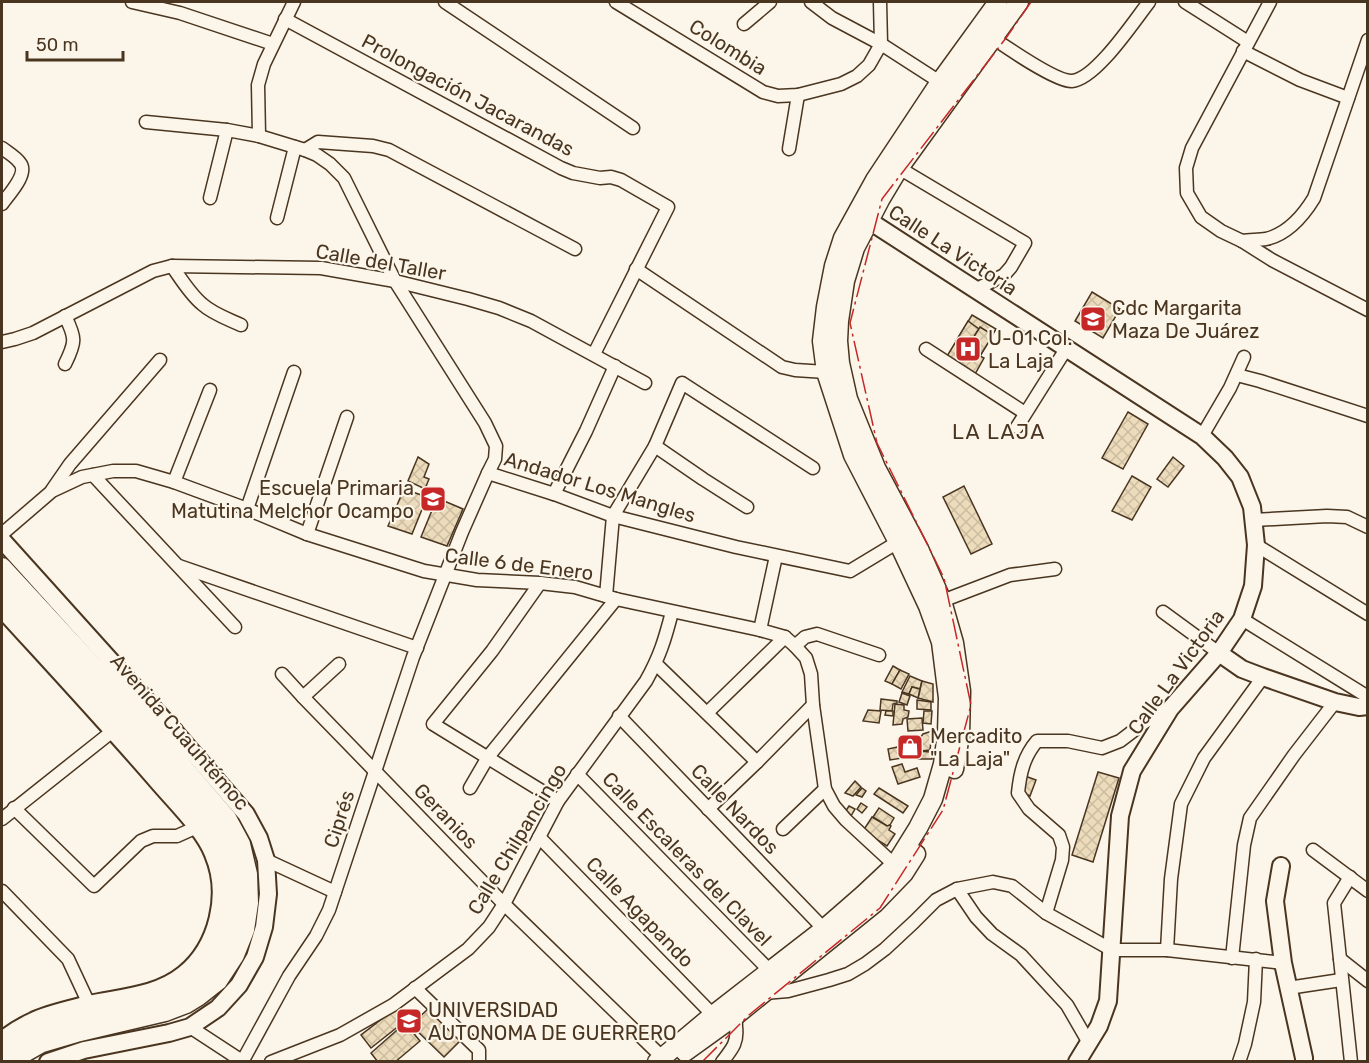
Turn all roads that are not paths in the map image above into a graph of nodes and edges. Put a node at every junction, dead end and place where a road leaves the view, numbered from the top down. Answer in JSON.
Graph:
{"nodes":[{"id":1,"x":132,"y":2,"type":"edge"},
{"id":2,"x":294,"y":2,"type":"edge"},
{"id":3,"x":446,"y":2,"type":"edge"},
{"id":4,"x":616,"y":2,"type":"edge"},
{"id":5,"x":770,"y":2,"type":"edge"},
{"id":6,"x":811,"y":2,"type":"edge"},
{"id":7,"x":880,"y":2,"type":"edge"},
{"id":8,"x":998,"y":2,"type":"edge"},
{"id":9,"x":1019,"y":2,"type":"edge"},
{"id":10,"x":1149,"y":2,"type":"edge"},
{"id":11,"x":1185,"y":2,"type":"edge"},
{"id":12,"x":1270,"y":2,"type":"edge"},
{"id":13,"x":285,"y":19,"type":"junction"},
{"id":14,"x":744,"y":24,"type":"dead end"},
{"id":15,"x":985,"y":33,"type":"junction"},
{"id":16,"x":1368,"y":40,"type":"edge"},
{"id":17,"x":273,"y":44,"type":"junction"},
{"id":18,"x":881,"y":44,"type":"junction"},
{"id":19,"x":1246,"y":46,"type":"junction"},
{"id":20,"x":940,"y":82,"type":"junction"},
{"id":21,"x":798,"y":95,"type":"junction"},
{"id":22,"x":1348,"y":98,"type":"junction"},
{"id":23,"x":146,"y":122,"type":"dead end"},
{"id":24,"x":633,"y":128,"type":"dead end"},
{"id":25,"x":227,"y":130,"type":"junction"},
{"id":26,"x":259,"y":136,"type":"junction"},
{"id":27,"x":2,"y":148,"type":"edge"},
{"id":28,"x":300,"y":149,"type":"junction"},
{"id":29,"x":789,"y":149,"type":"dead end"},
{"id":30,"x":899,"y":168,"type":"junction"},
{"id":31,"x":210,"y":198,"type":"dead end"},
{"id":32,"x":2,"y":204,"type":"edge"},
{"id":33,"x":863,"y":217,"type":"junction"},
{"id":34,"x":277,"y":218,"type":"dead end"},
{"id":35,"x":1242,"y":241,"type":"junction"},
{"id":36,"x":575,"y":249,"type":"dead end"},
{"id":37,"x":172,"y":266,"type":"junction"},
{"id":38,"x":636,"y":269,"type":"junction"},
{"id":39,"x":395,"y":281,"type":"junction"},
{"id":40,"x":975,"y":290,"type":"junction"},
{"id":41,"x":1368,"y":310,"type":"edge"},
{"id":42,"x":65,"y":316,"type":"junction"},
{"id":43,"x":241,"y":325,"type":"dead end"},
{"id":44,"x":2,"y":342,"type":"edge"},
{"id":45,"x":926,"y":349,"type":"dead end"},
{"id":46,"x":1066,"y":349,"type":"junction"},
{"id":47,"x":594,"y":354,"type":"junction"},
{"id":48,"x":1244,"y":357,"type":"dead end"},
{"id":49,"x":160,"y":360,"type":"dead end"},
{"id":50,"x":64,"y":364,"type":"dead end"},
{"id":51,"x":615,"y":366,"type":"junction"},
{"id":52,"x":294,"y":372,"type":"dead end"},
{"id":53,"x":826,"y":372,"type":"junction"},
{"id":54,"x":1237,"y":375,"type":"junction"},
{"id":55,"x":645,"y":383,"type":"dead end"},
{"id":56,"x":210,"y":390,"type":"dead end"},
{"id":57,"x":1025,"y":413,"type":"junction"},
{"id":58,"x":1368,"y":416,"type":"edge"},
{"id":59,"x":347,"y":417,"type":"dead end"},
{"id":60,"x":1017,"y":427,"type":"dead end"},
{"id":61,"x":1202,"y":436,"type":"junction"},
{"id":62,"x":655,"y":446,"type":"junction"},
{"id":63,"x":813,"y":468,"type":"dead end"},
{"id":64,"x":488,"y":473,"type":"junction"},
{"id":65,"x":93,"y":475,"type":"junction"},
{"id":66,"x":174,"y":482,"type":"junction"},
{"id":67,"x":52,"y":491,"type":"junction"},
{"id":68,"x":554,"y":494,"type":"junction"},
{"id":69,"x":747,"y":507,"type":"dead end"},
{"id":70,"x":247,"y":509,"type":"junction"},
{"id":71,"x":614,"y":516,"type":"junction"},
{"id":72,"x":1254,"y":520,"type":"junction"},
{"id":73,"x":1368,"y":527,"type":"edge"},
{"id":74,"x":2,"y":534,"type":"edge"},
{"id":75,"x":307,"y":534,"type":"junction"},
{"id":76,"x":2,"y":540,"type":"edge"},
{"id":77,"x":898,"y":543,"type":"junction"},
{"id":78,"x":1256,"y":545,"type":"junction"},
{"id":79,"x":776,"y":556,"type":"junction"},
{"id":80,"x":179,"y":566,"type":"junction"},
{"id":81,"x":2,"y":567,"type":"edge"},
{"id":82,"x":1054,"y":568,"type":"dead end"},
{"id":83,"x":445,"y":576,"type":"junction"},
{"id":84,"x":540,"y":583,"type":"junction"},
{"id":85,"x":2,"y":586,"type":"edge"},
{"id":86,"x":611,"y":597,"type":"junction"},
{"id":87,"x":942,"y":601,"type":"junction"},
{"id":88,"x":2,"y":609,"type":"edge"},
{"id":89,"x":672,"y":612,"type":"junction"},
{"id":90,"x":1163,"y":612,"type":"dead end"},
{"id":91,"x":1368,"y":614,"type":"edge"},
{"id":92,"x":1242,"y":619,"type":"junction"},
{"id":93,"x":235,"y":627,"type":"dead end"},
{"id":94,"x":760,"y":630,"type":"junction"},
{"id":95,"x":785,"y":637,"type":"junction"},
{"id":96,"x":795,"y":646,"type":"junction"},
{"id":97,"x":417,"y":648,"type":"junction"},
{"id":98,"x":1220,"y":653,"type":"junction"},
{"id":99,"x":879,"y":655,"type":"dead end"},
{"id":100,"x":339,"y":664,"type":"dead end"},
{"id":101,"x":656,"y":664,"type":"junction"},
{"id":102,"x":282,"y":675,"type":"dead end"},
{"id":103,"x":1263,"y":677,"type":"junction"},
{"id":104,"x":1367,"y":696,"type":"edge"},
{"id":105,"x":303,"y":698,"type":"junction"},
{"id":106,"x":1335,"y":702,"type":"junction"},
{"id":107,"x":813,"y":705,"type":"junction"},
{"id":108,"x":1368,"y":706,"type":"edge"},
{"id":109,"x":1170,"y":709,"type":"junction"},
{"id":110,"x":707,"y":713,"type":"junction"},
{"id":111,"x":619,"y":716,"type":"junction"},
{"id":112,"x":114,"y":730,"type":"junction"},
{"id":113,"x":174,"y":731,"type":"junction"},
{"id":114,"x":488,"y":757,"type":"junction"},
{"id":115,"x":757,"y":762,"type":"junction"},
{"id":116,"x":182,"y":765,"type":"junction"},
{"id":117,"x":375,"y":771,"type":"junction"},
{"id":118,"x":577,"y":774,"type":"junction"},
{"id":119,"x":470,"y":788,"type":"dead end"},
{"id":120,"x":825,"y":789,"type":"junction"},
{"id":121,"x":558,"y":801,"type":"junction"},
{"id":122,"x":14,"y":808,"type":"junction"},
{"id":123,"x":708,"y":808,"type":"junction"},
{"id":124,"x":2,"y":819,"type":"edge"},
{"id":125,"x":196,"y":827,"type":"junction"},
{"id":126,"x":783,"y":829,"type":"dead end"},
{"id":127,"x":539,"y":837,"type":"junction"},
{"id":128,"x":1313,"y":850,"type":"dead end"},
{"id":129,"x":266,"y":860,"type":"junction"},
{"id":130,"x":1281,"y":866,"type":"dead end"},
{"id":131,"x":899,"y":869,"type":"junction"},
{"id":132,"x":1350,"y":877,"type":"junction"},
{"id":133,"x":957,"y":889,"type":"junction"},
{"id":134,"x":2,"y":891,"type":"edge"},
{"id":135,"x":1368,"y":891,"type":"edge"},
{"id":136,"x":335,"y":892,"type":"junction"},
{"id":137,"x":504,"y":904,"type":"junction"},
{"id":138,"x":1046,"y":913,"type":"junction"},
{"id":139,"x":824,"y":929,"type":"junction"},
{"id":140,"x":1112,"y":950,"type":"junction"},
{"id":141,"x":1167,"y":950,"type":"junction"},
{"id":142,"x":1232,"y":958,"type":"junction"},
{"id":143,"x":1256,"y":959,"type":"junction"},
{"id":144,"x":1340,"y":959,"type":"junction"},
{"id":145,"x":1283,"y":963,"type":"junction"},
{"id":146,"x":770,"y":971,"type":"junction"},
{"id":147,"x":1341,"y":980,"type":"junction"},
{"id":148,"x":1368,"y":981,"type":"edge"},
{"id":149,"x":415,"y":988,"type":"junction"},
{"id":150,"x":1288,"y":988,"type":"junction"},
{"id":151,"x":764,"y":993,"type":"junction"},
{"id":152,"x":89,"y":1004,"type":"junction"},
{"id":153,"x":725,"y":1012,"type":"junction"},
{"id":154,"x":190,"y":1027,"type":"junction"},
{"id":155,"x":2,"y":1044,"type":"edge"},
{"id":156,"x":1084,"y":1055,"type":"edge"},
{"id":157,"x":479,"y":1056,"type":"edge"},
{"id":158,"x":1354,"y":1059,"type":"edge"},
{"id":159,"x":665,"y":1060,"type":"edge"},
{"id":160,"x":242,"y":1061,"type":"edge"},
{"id":161,"x":14,"y":1062,"type":"edge"},
{"id":162,"x":48,"y":1062,"type":"edge"},
{"id":163,"x":271,"y":1062,"type":"edge"},
{"id":164,"x":722,"y":1062,"type":"edge"},
{"id":165,"x":1239,"y":1062,"type":"edge"},
{"id":166,"x":1304,"y":1062,"type":"edge"}],
"edges":[{"from":1,"to":17,"type":"street"},
{"from":2,"to":13,"type":"street"},
{"from":3,"to":24,"type":"street"},
{"from":4,"to":21,"type":"street","name":"Colombia"},
{"from":5,"to":14,"type":"street"},
{"from":6,"to":18,"type":"street"},
{"from":7,"to":18,"type":"street"},
{"from":8,"to":15,"type":"main road"},
{"from":9,"to":15,"type":"main road"},
{"from":10,"to":15,"type":"street"},
{"from":11,"to":19,"type":"street"},
{"from":12,"to":19,"type":"street"},
{"from":13,"to":17,"type":"street"},
{"from":13,"to":38,"type":"street","name":"Prolongación Jacarandas"},
{"from":15,"to":20,"type":"main road"},
{"from":15,"to":30,"type":"main road"},
{"from":16,"to":22,"type":"street"},
{"from":17,"to":26,"type":"street"},
{"from":18,"to":20,"type":"street"},
{"from":18,"to":21,"type":"street","name":"Colombia"},
{"from":19,"to":22,"type":"street"},
{"from":19,"to":35,"type":"street"},
{"from":20,"to":33,"type":"main road"},
{"from":21,"to":29,"type":"street"},
{"from":22,"to":35,"type":"street"},
{"from":23,"to":25,"type":"street"},
{"from":25,"to":26,"type":"street"},
{"from":25,"to":31,"type":"street"},
{"from":26,"to":28,"type":"street"},
{"from":27,"to":32,"type":"street"},
{"from":28,"to":34,"type":"street"},
{"from":28,"to":36,"type":"street"},
{"from":28,"to":39,"type":"street"},
{"from":30,"to":33,"type":"main road"},
{"from":30,"to":40,"type":"street"},
{"from":33,"to":40,"type":"street","name":"Calle La Victoria"},
{"from":33,"to":53,"type":"main road"},
{"from":33,"to":87,"type":"main road"},
{"from":35,"to":41,"type":"street"},
{"from":37,"to":39,"type":"street","name":"Calle del Taller"},
{"from":37,"to":42,"type":"street","name":"Calle del Taller"},
{"from":37,"to":43,"type":"street"},
{"from":38,"to":47,"type":"street"},
{"from":38,"to":53,"type":"street"},
{"from":39,"to":47,"type":"street","name":"Calle del Taller"},
{"from":39,"to":64,"type":"street","name":"Ciprés"},
{"from":40,"to":46,"type":"street","name":"Calle La Victoria"},
{"from":42,"to":44,"type":"street","name":"Calle del Taller"},
{"from":42,"to":50,"type":"street"},
{"from":45,"to":57,"type":"street"},
{"from":46,"to":57,"type":"street"},
{"from":46,"to":61,"type":"street","name":"Calle La Victoria"},
{"from":47,"to":51,"type":"street","name":"Calle del Taller"},
{"from":48,"to":54,"type":"street"},
{"from":49,"to":67,"type":"street"},
{"from":51,"to":55,"type":"street","name":"Calle del Taller"},
{"from":51,"to":68,"type":"street"},
{"from":52,"to":70,"type":"street"},
{"from":53,"to":77,"type":"main road"},
{"from":54,"to":58,"type":"street"},
{"from":54,"to":61,"type":"street"},
{"from":56,"to":66,"type":"street"},
{"from":57,"to":60,"type":"street"},
{"from":59,"to":75,"type":"street"},
{"from":61,"to":72,"type":"street","name":"Calle La Victoria"},
{"from":62,"to":63,"type":"street"},
{"from":62,"to":69,"type":"street"},
{"from":62,"to":71,"type":"street"},
{"from":64,"to":68,"type":"street","name":"Andador Los Mangles"},
{"from":64,"to":83,"type":"street","name":"Ciprés"},
{"from":65,"to":66,"type":"street","name":"Calle 6 de Enero"},
{"from":65,"to":67,"type":"street","name":"Calle 6 de Enero"},
{"from":65,"to":80,"type":"street"},
{"from":66,"to":70,"type":"street","name":"Calle 6 de Enero"},
{"from":67,"to":74,"type":"street","name":"Calle 6 de Enero"},
{"from":68,"to":71,"type":"street","name":"Andador Los Mangles"},
{"from":70,"to":75,"type":"street","name":"Calle 6 de Enero"},
{"from":71,"to":79,"type":"street","name":"Andador Los Mangles"},
{"from":71,"to":86,"type":"street"},
{"from":72,"to":73,"type":"street"},
{"from":72,"to":78,"type":"street","name":"Calle La Victoria"},
{"from":75,"to":83,"type":"street","name":"Calle 6 de Enero"},
{"from":76,"to":113,"type":"street"},
{"from":77,"to":79,"type":"street","name":"Andador Los Mangles"},
{"from":77,"to":131,"type":"main road"},
{"from":78,"to":91,"type":"street"},
{"from":78,"to":92,"type":"street","name":"Calle La Victoria"},
{"from":79,"to":94,"type":"street"},
{"from":80,"to":93,"type":"street"},
{"from":80,"to":97,"type":"street"},
{"from":81,"to":116,"type":"main road","name":"Avenida Cuauhtémoc"},
{"from":82,"to":87,"type":"street"},
{"from":83,"to":84,"type":"street","name":"Calle 6 de Enero"},
{"from":83,"to":97,"type":"street","name":"Ciprés"},
{"from":84,"to":86,"type":"street","name":"Calle 6 de Enero"},
{"from":84,"to":114,"type":"street"},
{"from":85,"to":155,"type":"main road","name":"Avenida Cuauhtémoc"},
{"from":86,"to":89,"type":"street","name":"Calle 6 de Enero"},
{"from":86,"to":114,"type":"street"},
{"from":87,"to":131,"type":"main road"},
{"from":88,"to":112,"type":"street"},
{"from":89,"to":94,"type":"street","name":"Calle 6 de Enero"},
{"from":89,"to":101,"type":"street","name":"Calle Chilpancingo"},
{"from":90,"to":98,"type":"street"},
{"from":92,"to":98,"type":"street","name":"Calle La Victoria"},
{"from":92,"to":104,"type":"street"},
{"from":94,"to":95,"type":"street","name":"Calle 6 de Enero"},
{"from":95,"to":96,"type":"street","name":"Calle 6 de Enero"},
{"from":95,"to":110,"type":"street"},
{"from":96,"to":99,"type":"street"},
{"from":96,"to":107,"type":"street","name":"Calle 6 de Enero"},
{"from":97,"to":117,"type":"street","name":"Ciprés"},
{"from":98,"to":103,"type":"street"},
{"from":98,"to":109,"type":"street","name":"Calle La Victoria"},
{"from":100,"to":105,"type":"street"},
{"from":101,"to":110,"type":"street"},
{"from":101,"to":111,"type":"street","name":"Calle Chilpancingo"},
{"from":102,"to":105,"type":"street","name":"Geranios"},
{"from":103,"to":106,"type":"street"},
{"from":103,"to":141,"type":"street"},
{"from":105,"to":117,"type":"street","name":"Geranios"},
{"from":106,"to":108,"type":"street"},
{"from":106,"to":142,"type":"street"},
{"from":107,"to":115,"type":"street"},
{"from":107,"to":120,"type":"street","name":"Calle 6 de Enero"},
{"from":109,"to":138,"type":"street"},
{"from":109,"to":140,"type":"street","name":"Calle La Victoria"},
{"from":110,"to":115,"type":"street"},
{"from":111,"to":118,"type":"street","name":"Calle Chilpancingo"},
{"from":111,"to":123,"type":"street","name":"Calle Nardos"},
{"from":112,"to":122,"type":"street"},
{"from":112,"to":125,"type":"street"},
{"from":113,"to":116,"type":"main road"},
{"from":113,"to":129,"type":"street"},
{"from":114,"to":119,"type":"street"},
{"from":114,"to":121,"type":"street"},
{"from":115,"to":123,"type":"street"},
{"from":116,"to":161,"type":"main road","name":"Avenida Cuauhtémoc"},
{"from":117,"to":136,"type":"street","name":"Ciprés"},
{"from":117,"to":137,"type":"street","name":"Geranios"},
{"from":118,"to":121,"type":"street","name":"Calle Chilpancingo"},
{"from":118,"to":146,"type":"street","name":"Calle Escaleras del Clavel"},
{"from":120,"to":126,"type":"street"},
{"from":120,"to":131,"type":"street","name":"Calle 6 de Enero"},
{"from":121,"to":127,"type":"street","name":"Calle Chilpancingo"},
{"from":122,"to":124,"type":"street"},
{"from":122,"to":125,"type":"street"},
{"from":123,"to":139,"type":"street","name":"Calle Nardos"},
{"from":125,"to":152,"type":"street"},
{"from":127,"to":137,"type":"street","name":"Calle Chilpancingo"},
{"from":127,"to":153,"type":"street","name":"Calle Agapando"},
{"from":128,"to":132,"type":"street"},
{"from":129,"to":136,"type":"street"},
{"from":129,"to":154,"type":"street"},
{"from":130,"to":145,"type":"street"},
{"from":131,"to":139,"type":"main road"},
{"from":131,"to":151,"type":"main road"},
{"from":132,"to":135,"type":"street"},
{"from":132,"to":144,"type":"street"},
{"from":133,"to":138,"type":"street"},
{"from":133,"to":151,"type":"street"},
{"from":133,"to":156,"type":"street"},
{"from":134,"to":152,"type":"street"},
{"from":136,"to":160,"type":"street","name":"Ciprés"},
{"from":137,"to":149,"type":"street","name":"Calle Chilpancingo"},
{"from":137,"to":159,"type":"street","name":"Geranios"},
{"from":138,"to":140,"type":"street"},
{"from":139,"to":146,"type":"main road"},
{"from":140,"to":141,"type":"street"},
{"from":140,"to":156,"type":"street","name":"Calle La Victoria"},
{"from":141,"to":142,"type":"street"},
{"from":142,"to":143,"type":"street"},
{"from":143,"to":145,"type":"street"},
{"from":143,"to":165,"type":"street"},
{"from":144,"to":147,"type":"street"},
{"from":144,"to":148,"type":"street"},
{"from":145,"to":150,"type":"street"},
{"from":146,"to":153,"type":"main road"},
{"from":147,"to":150,"type":"street"},
{"from":147,"to":158,"type":"street"},
{"from":149,"to":157,"type":"street"},
{"from":149,"to":163,"type":"street","name":"Calle Chilpancingo"},
{"from":150,"to":166,"type":"street"},
{"from":151,"to":153,"type":"main road"},
{"from":152,"to":155,"type":"street"},
{"from":153,"to":159,"type":"main road"},
{"from":153,"to":164,"type":"street"},
{"from":154,"to":160,"type":"street"},
{"from":154,"to":162,"type":"street"}]}
